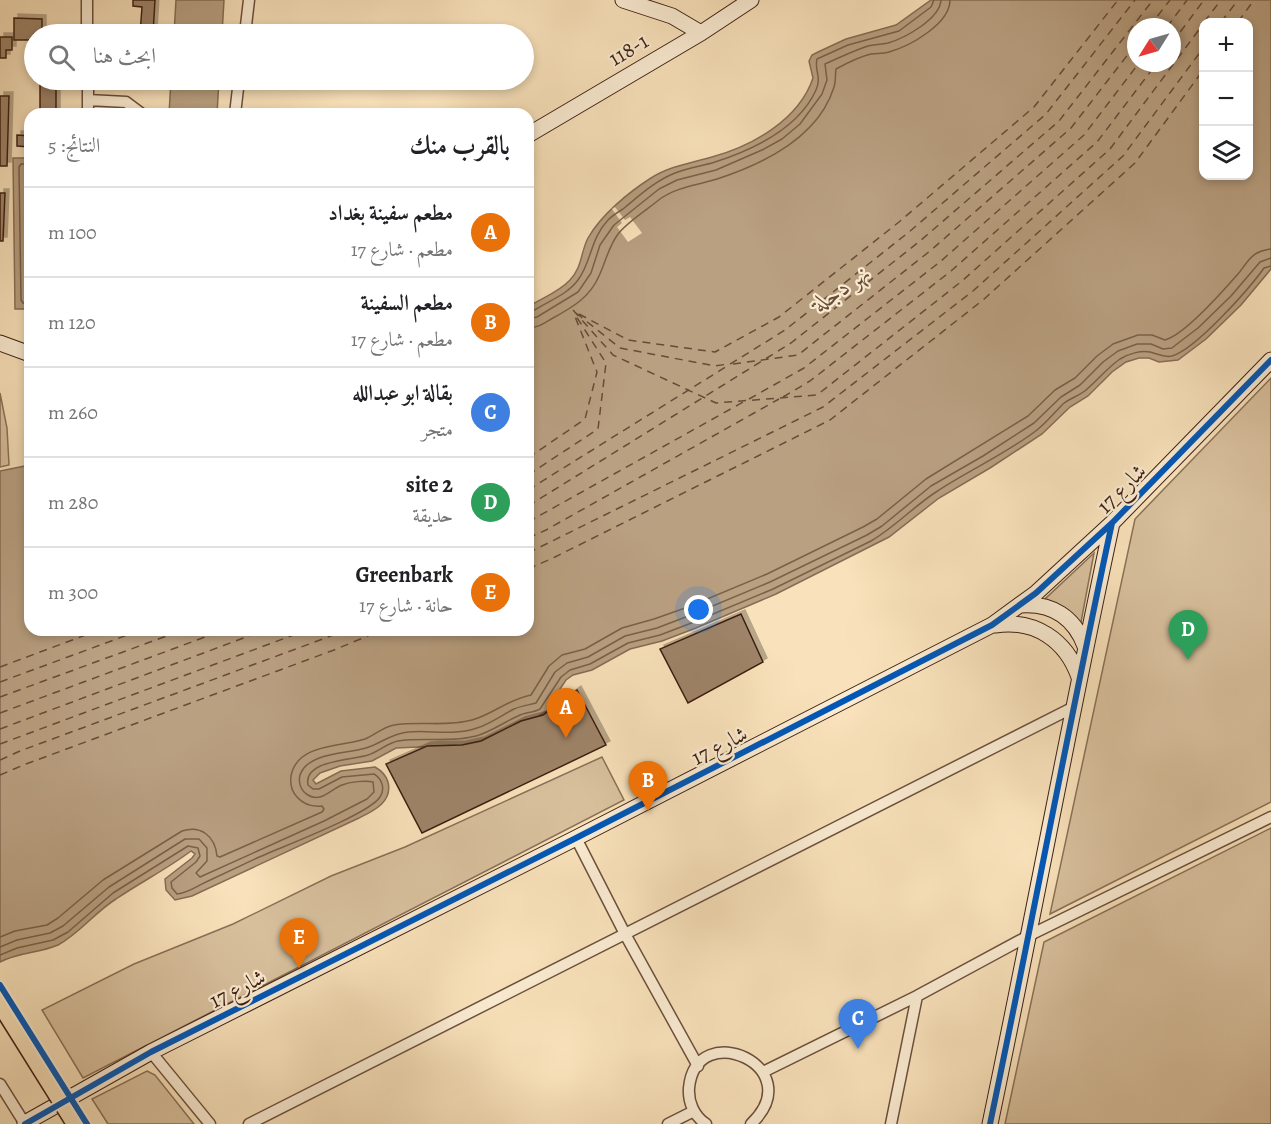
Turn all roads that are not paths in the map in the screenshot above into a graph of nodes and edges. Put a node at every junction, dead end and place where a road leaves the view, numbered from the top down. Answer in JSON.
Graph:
{"nodes":[{"id":1,"x":87,"y":0,"type":"edge"},
{"id":2,"x":249,"y":0,"type":"edge"},
{"id":3,"x":623,"y":0,"type":"edge"},
{"id":4,"x":750,"y":0,"type":"edge"},
{"id":5,"x":87,"y":24,"type":"edge"},
{"id":6,"x":246,"y":24,"type":"edge"},
{"id":7,"x":701,"y":33,"type":"junction"},
{"id":8,"x":88,"y":90,"type":"edge"},
{"id":9,"x":239,"y":90,"type":"edge"},
{"id":10,"x":88,"y":100,"type":"junction"},
{"id":11,"x":88,"y":108,"type":"edge"},
{"id":12,"x":134,"y":108,"type":"edge"},
{"id":13,"x":236,"y":108,"type":"edge"},
{"id":14,"x":534,"y":131,"type":"edge"},
{"id":15,"x":0,"y":343,"type":"edge"},
{"id":16,"x":24,"y":352,"type":"edge"},
{"id":17,"x":1271,"y":360,"type":"edge"},
{"id":18,"x":1112,"y":523,"type":"junction"},
{"id":19,"x":1021,"y":605,"type":"junction"},
{"id":20,"x":992,"y":625,"type":"junction"},
{"id":21,"x":1085,"y":646,"type":"junction"},
{"id":22,"x":1079,"y":677,"type":"junction"},
{"id":23,"x":1072,"y":708,"type":"junction"},
{"id":24,"x":1271,"y":817,"type":"edge"},
{"id":25,"x":576,"y":838,"type":"junction"},
{"id":26,"x":625,"y":934,"type":"junction"},
{"id":27,"x":1030,"y":935,"type":"junction"},
{"id":28,"x":916,"y":996,"type":"junction"},
{"id":29,"x":0,"y":1004,"type":"edge"},
{"id":30,"x":151,"y":1052,"type":"junction"},
{"id":31,"x":698,"y":1066,"type":"junction"},
{"id":32,"x":763,"y":1072,"type":"junction"},
{"id":33,"x":0,"y":1084,"type":"edge"},
{"id":34,"x":694,"y":1111,"type":"junction"},
{"id":35,"x":25,"y":1123,"type":"edge"},
{"id":36,"x":75,"y":1124,"type":"edge"},
{"id":37,"x":210,"y":1124,"type":"edge"},
{"id":38,"x":249,"y":1124,"type":"edge"},
{"id":39,"x":668,"y":1124,"type":"edge"},
{"id":40,"x":706,"y":1124,"type":"edge"},
{"id":41,"x":752,"y":1124,"type":"edge"},
{"id":42,"x":891,"y":1124,"type":"edge"},
{"id":43,"x":990,"y":1124,"type":"edge"}],
"edges":[{"from":1,"to":5,"type":"street"},
{"from":2,"to":6,"type":"street"},
{"from":3,"to":7,"type":"street"},
{"from":4,"to":7,"type":"street","name":"118-1"},
{"from":7,"to":14,"type":"street","name":"118-1"},
{"from":8,"to":10,"type":"street"},
{"from":9,"to":13,"type":"street"},
{"from":10,"to":11,"type":"street"},
{"from":10,"to":12,"type":"street"},
{"from":15,"to":16,"type":"street"},
{"from":17,"to":18,"type":"street","name":"شارع 17"},
{"from":18,"to":19,"type":"street","name":"شارع 17"},
{"from":18,"to":21,"type":"street"},
{"from":19,"to":20,"type":"street","name":"شارع 17"},
{"from":19,"to":21,"type":"street"},
{"from":20,"to":22,"type":"street"},
{"from":20,"to":25,"type":"street","name":"شارع 17"},
{"from":21,"to":22,"type":"street"},
{"from":22,"to":23,"type":"street"},
{"from":23,"to":26,"type":"street"},
{"from":23,"to":27,"type":"street"},
{"from":24,"to":27,"type":"street"},
{"from":25,"to":26,"type":"street"},
{"from":25,"to":30,"type":"street","name":"شارع 17"},
{"from":26,"to":31,"type":"street"},
{"from":26,"to":38,"type":"street"},
{"from":27,"to":28,"type":"street"},
{"from":27,"to":43,"type":"street"},
{"from":28,"to":32,"type":"street"},
{"from":28,"to":42,"type":"street"},
{"from":29,"to":36,"type":"main road","bridge":true},
{"from":30,"to":35,"type":"street","name":"شارع 17"},
{"from":30,"to":37,"type":"street"},
{"from":31,"to":32,"type":"street"},
{"from":31,"to":34,"type":"street"},
{"from":32,"to":41,"type":"street"},
{"from":33,"to":35,"type":"street"},
{"from":34,"to":39,"type":"street"},
{"from":34,"to":40,"type":"street"}]}
